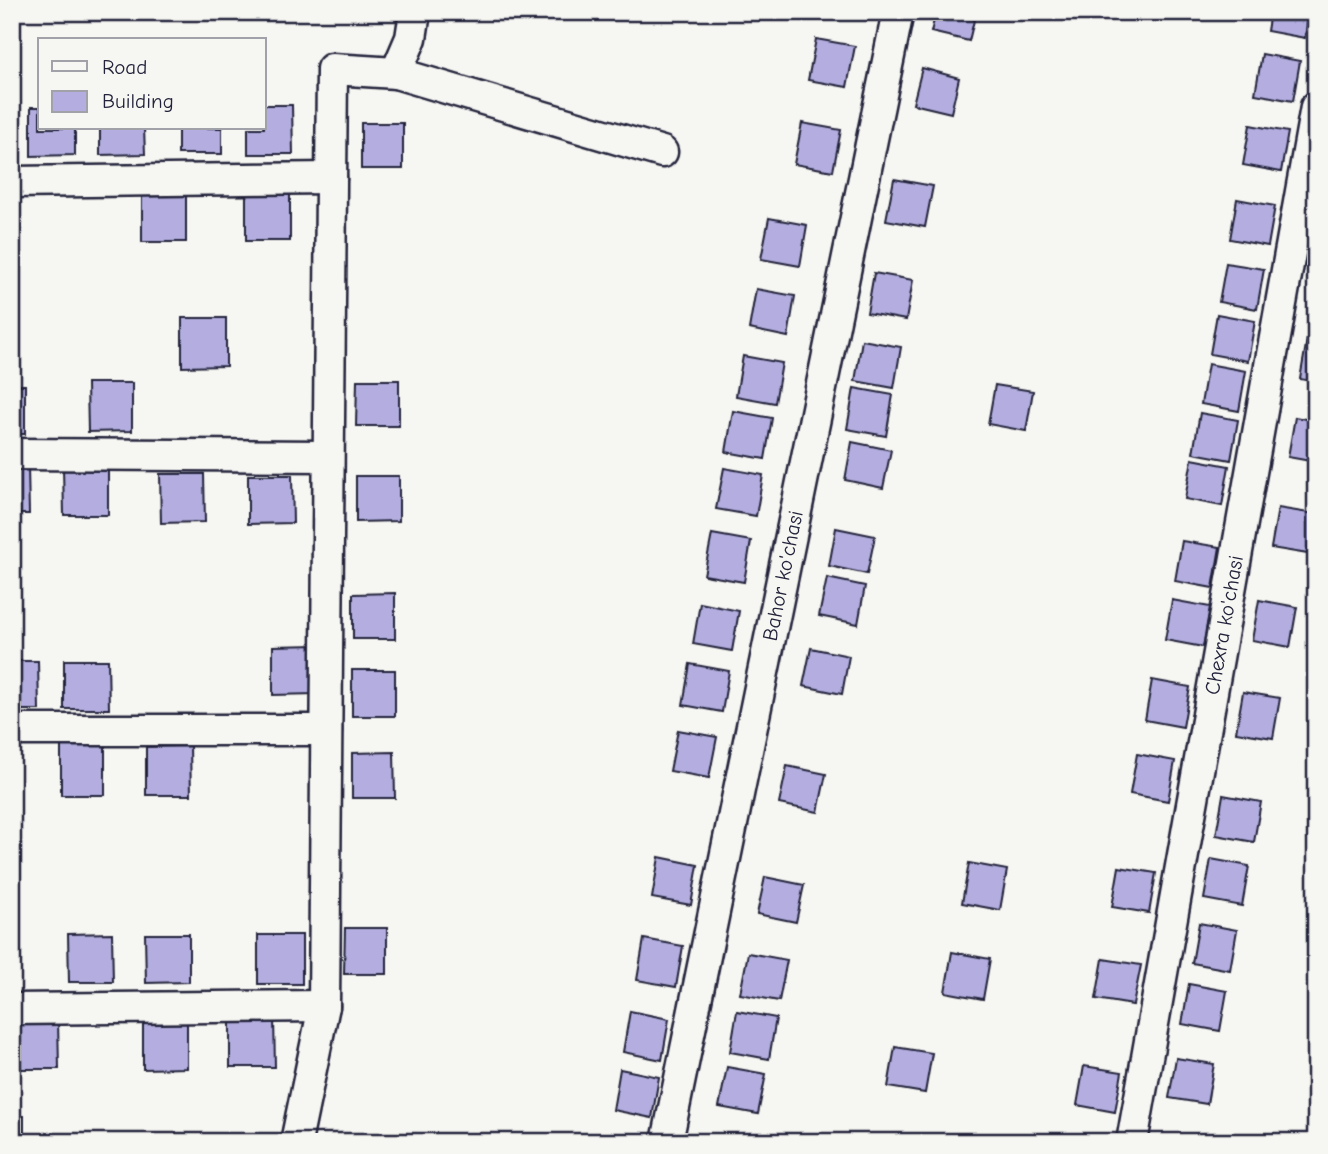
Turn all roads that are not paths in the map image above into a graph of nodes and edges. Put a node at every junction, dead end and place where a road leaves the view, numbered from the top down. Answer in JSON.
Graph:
{"nodes":[{"id":1,"x":415,"y":12,"type":"edge"},
{"id":2,"x":898,"y":12,"type":"edge"},
{"id":3,"x":396,"y":73,"type":"junction"},
{"id":4,"x":1316,"y":107,"type":"edge"},
{"id":5,"x":662,"y":152,"type":"dead end"},
{"id":6,"x":331,"y":178,"type":"junction"},
{"id":7,"x":12,"y":182,"type":"edge"},
{"id":8,"x":12,"y":454,"type":"edge"},
{"id":9,"x":328,"y":456,"type":"junction"},
{"id":10,"x":12,"y":730,"type":"edge"},
{"id":11,"x":326,"y":730,"type":"junction"},
{"id":12,"x":324,"y":1006,"type":"junction"},
{"id":13,"x":12,"y":1009,"type":"edge"},
{"id":14,"x":296,"y":1142,"type":"edge"},
{"id":15,"x":667,"y":1142,"type":"edge"},
{"id":16,"x":1132,"y":1142,"type":"edge"}],
"edges":[{"from":1,"to":3,"type":"street"},
{"from":2,"to":15,"type":"street","name":"Bahor ko'chasi"},
{"from":3,"to":5,"type":"street"},
{"from":3,"to":6,"type":"street"},
{"from":4,"to":16,"type":"street","name":"Chexra ko'chasi"},
{"from":6,"to":7,"type":"street"},
{"from":6,"to":9,"type":"street"},
{"from":8,"to":9,"type":"street"},
{"from":9,"to":11,"type":"street"},
{"from":10,"to":11,"type":"street"},
{"from":11,"to":12,"type":"street"},
{"from":12,"to":13,"type":"street"},
{"from":12,"to":14,"type":"street"}]}
